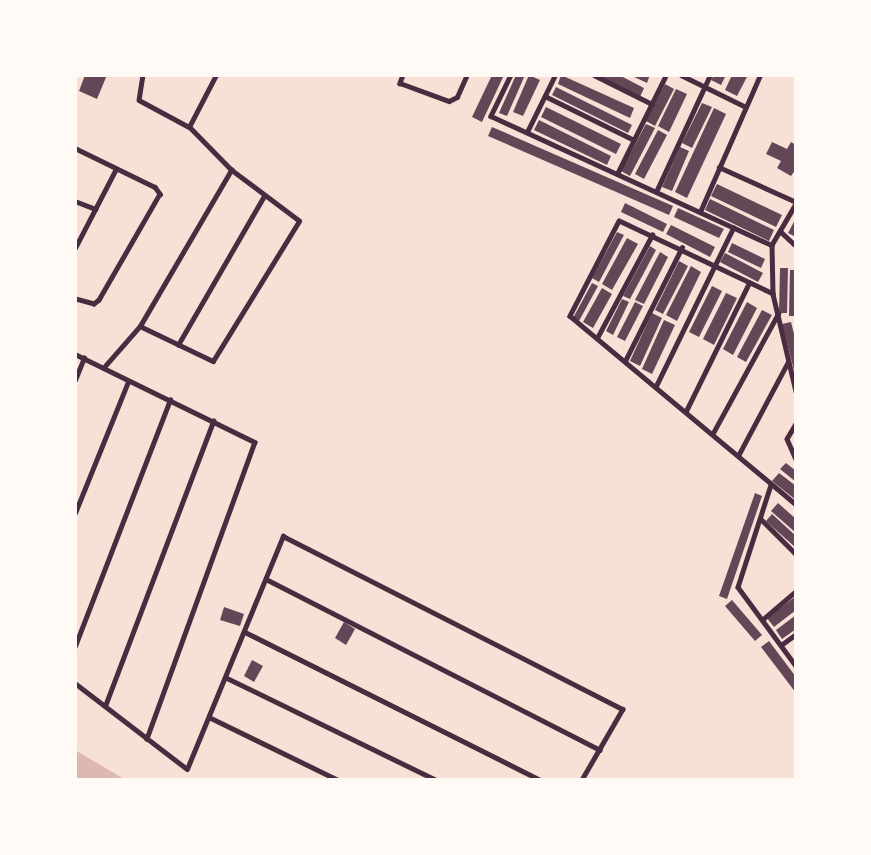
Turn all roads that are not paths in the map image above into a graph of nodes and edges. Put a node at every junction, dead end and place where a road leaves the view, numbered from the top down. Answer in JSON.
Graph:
{"nodes":[{"id":1,"x":143,"y":75,"type":"edge"},
{"id":2,"x":216,"y":75,"type":"edge"},
{"id":3,"x":403,"y":75,"type":"edge"},
{"id":4,"x":467,"y":75,"type":"edge"},
{"id":5,"x":511,"y":75,"type":"edge"},
{"id":6,"x":555,"y":75,"type":"edge"},
{"id":7,"x":594,"y":75,"type":"edge"},
{"id":8,"x":666,"y":75,"type":"edge"},
{"id":9,"x":681,"y":75,"type":"edge"},
{"id":10,"x":710,"y":75,"type":"edge"},
{"id":11,"x":760,"y":75,"type":"edge"},
{"id":12,"x":705,"y":87,"type":"junction"},
{"id":13,"x":545,"y":96,"type":"junction"},
{"id":14,"x":652,"y":104,"type":"junction"},
{"id":15,"x":746,"y":107,"type":"junction"},
{"id":16,"x":190,"y":127,"type":"junction"},
{"id":17,"x":527,"y":132,"type":"junction"},
{"id":18,"x":634,"y":140,"type":"junction"},
{"id":19,"x":75,"y":148,"type":"edge"},
{"id":20,"x":719,"y":167,"type":"junction"},
{"id":21,"x":116,"y":169,"type":"junction"},
{"id":22,"x":232,"y":170,"type":"junction"},
{"id":23,"x":617,"y":174,"type":"junction"},
{"id":24,"x":656,"y":192,"type":"junction"},
{"id":25,"x":264,"y":196,"type":"junction"},
{"id":26,"x":75,"y":201,"type":"edge"},
{"id":27,"x":796,"y":203,"type":"edge"},
{"id":28,"x":96,"y":209,"type":"junction"},
{"id":29,"x":700,"y":212,"type":"junction"},
{"id":30,"x":733,"y":228,"type":"junction"},
{"id":31,"x":780,"y":230,"type":"junction"},
{"id":32,"x":652,"y":236,"type":"junction"},
{"id":33,"x":772,"y":245,"type":"junction"},
{"id":34,"x":796,"y":246,"type":"edge"},
{"id":35,"x":682,"y":247,"type":"junction"},
{"id":36,"x":75,"y":248,"type":"edge"},
{"id":37,"x":716,"y":263,"type":"junction"},
{"id":38,"x":749,"y":283,"type":"junction"},
{"id":39,"x":773,"y":294,"type":"junction"},
{"id":40,"x":75,"y":299,"type":"edge"},
{"id":41,"x":778,"y":314,"type":"junction"},
{"id":42,"x":140,"y":326,"type":"junction"},
{"id":43,"x":597,"y":338,"type":"junction"},
{"id":44,"x":178,"y":345,"type":"junction"},
{"id":45,"x":75,"y":354,"type":"edge"},
{"id":46,"x":84,"y":358,"type":"junction"},
{"id":47,"x":625,"y":361,"type":"junction"},
{"id":48,"x":789,"y":361,"type":"junction"},
{"id":49,"x":105,"y":366,"type":"junction"},
{"id":50,"x":75,"y":380,"type":"edge"},
{"id":51,"x":128,"y":382,"type":"junction"},
{"id":52,"x":656,"y":387,"type":"junction"},
{"id":53,"x":796,"y":391,"type":"edge"},
{"id":54,"x":170,"y":400,"type":"junction"},
{"id":55,"x":686,"y":411,"type":"junction"},
{"id":56,"x":212,"y":421,"type":"junction"},
{"id":57,"x":796,"y":424,"type":"edge"},
{"id":58,"x":713,"y":432,"type":"junction"},
{"id":59,"x":739,"y":454,"type":"junction"},
{"id":60,"x":796,"y":459,"type":"edge"},
{"id":61,"x":771,"y":485,"type":"junction"},
{"id":62,"x":796,"y":504,"type":"edge"},
{"id":63,"x":75,"y":513,"type":"edge"},
{"id":64,"x":762,"y":520,"type":"junction"},
{"id":65,"x":796,"y":555,"type":"edge"},
{"id":66,"x":266,"y":579,"type":"junction"},
{"id":67,"x":796,"y":591,"type":"edge"},
{"id":68,"x":762,"y":620,"type":"junction"},
{"id":69,"x":245,"y":632,"type":"junction"},
{"id":70,"x":796,"y":634,"type":"edge"},
{"id":71,"x":781,"y":645,"type":"junction"},
{"id":72,"x":75,"y":646,"type":"edge"},
{"id":73,"x":796,"y":666,"type":"edge"},
{"id":74,"x":227,"y":678,"type":"junction"},
{"id":75,"x":75,"y":683,"type":"edge"},
{"id":76,"x":105,"y":706,"type":"junction"},
{"id":77,"x":211,"y":718,"type":"junction"},
{"id":78,"x":147,"y":739,"type":"junction"},
{"id":79,"x":600,"y":750,"type":"junction"},
{"id":80,"x":338,"y":780,"type":"edge"},
{"id":81,"x":436,"y":780,"type":"edge"},
{"id":82,"x":541,"y":780,"type":"edge"},
{"id":83,"x":582,"y":780,"type":"edge"}],
"edges":[{"from":1,"to":16,"type":"street"},
{"from":2,"to":16,"type":"street"},
{"from":3,"to":4,"type":"street"},
{"from":5,"to":17,"type":"street"},
{"from":6,"to":13,"type":"street"},
{"from":7,"to":14,"type":"street"},
{"from":8,"to":14,"type":"street"},
{"from":9,"to":12,"type":"street"},
{"from":10,"to":12,"type":"street"},
{"from":11,"to":15,"type":"street"},
{"from":12,"to":15,"type":"street"},
{"from":12,"to":24,"type":"street"},
{"from":13,"to":17,"type":"street"},
{"from":13,"to":18,"type":"street"},
{"from":14,"to":18,"type":"street"},
{"from":15,"to":20,"type":"street"},
{"from":16,"to":22,"type":"street"},
{"from":17,"to":23,"type":"street"},
{"from":18,"to":23,"type":"street"},
{"from":19,"to":21,"type":"street"},
{"from":20,"to":27,"type":"street"},
{"from":20,"to":29,"type":"street"},
{"from":21,"to":28,"type":"street"},
{"from":21,"to":40,"type":"street"},
{"from":22,"to":25,"type":"street"},
{"from":22,"to":42,"type":"street"},
{"from":23,"to":24,"type":"street"},
{"from":24,"to":29,"type":"street"},
{"from":25,"to":44,"type":"street"},
{"from":25,"to":44,"type":"street"},
{"from":26,"to":28,"type":"street"},
{"from":27,"to":31,"type":"street"},
{"from":28,"to":36,"type":"street"},
{"from":29,"to":30,"type":"street"},
{"from":30,"to":33,"type":"street"},
{"from":30,"to":37,"type":"street"},
{"from":31,"to":33,"type":"street"},
{"from":31,"to":34,"type":"street"},
{"from":32,"to":35,"type":"street"},
{"from":32,"to":43,"type":"street"},
{"from":32,"to":43,"type":"street"},
{"from":33,"to":39,"type":"street"},
{"from":35,"to":37,"type":"street"},
{"from":35,"to":47,"type":"street"},
{"from":37,"to":38,"type":"street"},
{"from":37,"to":52,"type":"street"},
{"from":38,"to":39,"type":"street"},
{"from":38,"to":55,"type":"street"},
{"from":39,"to":41,"type":"street"},
{"from":41,"to":48,"type":"street"},
{"from":41,"to":58,"type":"street"},
{"from":42,"to":44,"type":"street"},
{"from":42,"to":49,"type":"street"},
{"from":43,"to":47,"type":"street"},
{"from":45,"to":46,"type":"street"},
{"from":46,"to":49,"type":"street"},
{"from":46,"to":50,"type":"street"},
{"from":47,"to":52,"type":"street"},
{"from":48,"to":53,"type":"street"},
{"from":48,"to":59,"type":"street"},
{"from":49,"to":51,"type":"street"},
{"from":51,"to":54,"type":"street"},
{"from":51,"to":63,"type":"street"},
{"from":52,"to":55,"type":"street"},
{"from":54,"to":56,"type":"street"},
{"from":54,"to":72,"type":"street"},
{"from":55,"to":58,"type":"street"},
{"from":56,"to":76,"type":"street"},
{"from":56,"to":78,"type":"street"},
{"from":57,"to":60,"type":"street"},
{"from":58,"to":59,"type":"street"},
{"from":59,"to":61,"type":"street"},
{"from":61,"to":62,"type":"street"},
{"from":61,"to":64,"type":"street"},
{"from":64,"to":65,"type":"street"},
{"from":64,"to":68,"type":"street"},
{"from":66,"to":69,"type":"street"},
{"from":66,"to":79,"type":"street"},
{"from":66,"to":79,"type":"street"},
{"from":67,"to":68,"type":"street"},
{"from":68,"to":71,"type":"street"},
{"from":69,"to":74,"type":"street"},
{"from":69,"to":82,"type":"street"},
{"from":70,"to":71,"type":"street"},
{"from":71,"to":73,"type":"street"},
{"from":74,"to":77,"type":"street"},
{"from":74,"to":81,"type":"street"},
{"from":75,"to":76,"type":"street"},
{"from":76,"to":78,"type":"street"},
{"from":77,"to":78,"type":"street"},
{"from":77,"to":80,"type":"street"},
{"from":79,"to":83,"type":"street"}]}
